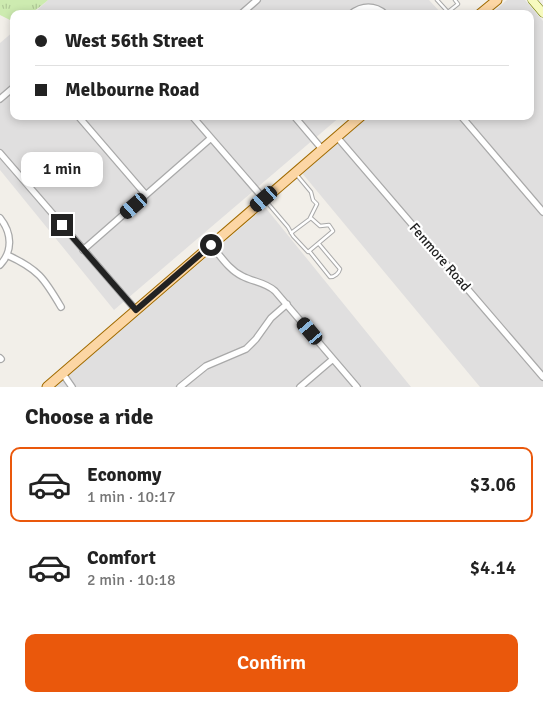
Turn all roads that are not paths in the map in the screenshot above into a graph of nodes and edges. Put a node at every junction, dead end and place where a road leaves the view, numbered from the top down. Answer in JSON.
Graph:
{"nodes":[{"id":1,"x":257,"y":0,"type":"edge"},
{"id":2,"x":437,"y":0,"type":"edge"},
{"id":3,"x":456,"y":0,"type":"edge"},
{"id":4,"x":496,"y":0,"type":"edge"},
{"id":5,"x":532,"y":0,"type":"edge"},
{"id":6,"x":246,"y":10,"type":"edge"},
{"id":7,"x":357,"y":10,"type":"edge"},
{"id":8,"x":381,"y":10,"type":"edge"},
{"id":9,"x":446,"y":10,"type":"edge"},
{"id":10,"x":450,"y":10,"type":"edge"},
{"id":11,"x":485,"y":10,"type":"edge"},
{"id":12,"x":543,"y":12,"type":"edge"},
{"id":13,"x":10,"y":90,"type":"edge"},
{"id":14,"x":0,"y":99,"type":"edge"},
{"id":15,"x":81,"y":120,"type":"edge"},
{"id":16,"x":195,"y":120,"type":"edge"},
{"id":17,"x":297,"y":120,"type":"edge"},
{"id":18,"x":356,"y":120,"type":"edge"},
{"id":19,"x":463,"y":120,"type":"edge"},
{"id":20,"x":337,"y":137,"type":"junction"},
{"id":21,"x":211,"y":138,"type":"junction"},
{"id":22,"x":322,"y":150,"type":"junction"},
{"id":23,"x":0,"y":153,"type":"edge"},
{"id":24,"x":295,"y":173,"type":"junction"},
{"id":25,"x":146,"y":195,"type":"junction"},
{"id":26,"x":264,"y":199,"type":"junction"},
{"id":27,"x":543,"y":212,"type":"edge"},
{"id":28,"x":0,"y":218,"type":"edge"},
{"id":29,"x":310,"y":218,"type":"junction"},
{"id":30,"x":291,"y":233,"type":"junction"},
{"id":31,"x":319,"y":244,"type":"junction"},
{"id":32,"x":211,"y":245,"type":"junction"},
{"id":33,"x":83,"y":250,"type":"junction"},
{"id":34,"x":310,"y":252,"type":"junction"},
{"id":35,"x":7,"y":255,"type":"junction"},
{"id":36,"x":0,"y":265,"type":"edge"},
{"id":37,"x":287,"y":304,"type":"junction"},
{"id":38,"x":61,"y":307,"type":"dead end"},
{"id":39,"x":136,"y":310,"type":"junction"},
{"id":40,"x":333,"y":358,"type":"junction"},
{"id":41,"x":63,"y":374,"type":"junction"},
{"id":42,"x":543,"y":377,"type":"edge"},
{"id":43,"x":47,"y":387,"type":"edge"},
{"id":44,"x":72,"y":387,"type":"edge"},
{"id":45,"x":180,"y":387,"type":"edge"},
{"id":46,"x":300,"y":387,"type":"edge"},
{"id":47,"x":357,"y":387,"type":"edge"}],
"edges":[{"from":1,"to":6,"type":"street"},
{"from":2,"to":9,"type":"lane"},
{"from":3,"to":10,"type":"lane"},
{"from":4,"to":11,"type":"main road"},
{"from":5,"to":12,"type":"main road"},
{"from":7,"to":8,"type":"street"},
{"from":13,"to":14,"type":"street"},
{"from":15,"to":25,"type":"street"},
{"from":16,"to":21,"type":"street"},
{"from":17,"to":22,"type":"street"},
{"from":18,"to":20,"type":"main road"},
{"from":19,"to":27,"type":"street"},
{"from":20,"to":22,"type":"main road"},
{"from":20,"to":42,"type":"street","name":"Fenmore Road"},
{"from":21,"to":25,"type":"street"},
{"from":21,"to":26,"type":"street"},
{"from":22,"to":24,"type":"main road"},
{"from":23,"to":33,"type":"street"},
{"from":24,"to":26,"type":"main road"},
{"from":24,"to":29,"type":"lane"},
{"from":25,"to":33,"type":"street"},
{"from":26,"to":30,"type":"lane"},
{"from":26,"to":32,"type":"main road"},
{"from":28,"to":35,"type":"street"},
{"from":29,"to":30,"type":"lane"},
{"from":29,"to":31,"type":"lane"},
{"from":30,"to":34,"type":"lane"},
{"from":31,"to":34,"type":"lane"},
{"from":31,"to":34,"type":"lane"},
{"from":32,"to":37,"type":"street"},
{"from":32,"to":39,"type":"main road"},
{"from":33,"to":39,"type":"street"},
{"from":35,"to":36,"type":"street"},
{"from":35,"to":38,"type":"street"},
{"from":37,"to":40,"type":"street"},
{"from":37,"to":45,"type":"street"},
{"from":39,"to":41,"type":"main road"},
{"from":40,"to":46,"type":"street"},
{"from":40,"to":47,"type":"street"},
{"from":41,"to":43,"type":"main road"},
{"from":41,"to":44,"type":"street"}]}
